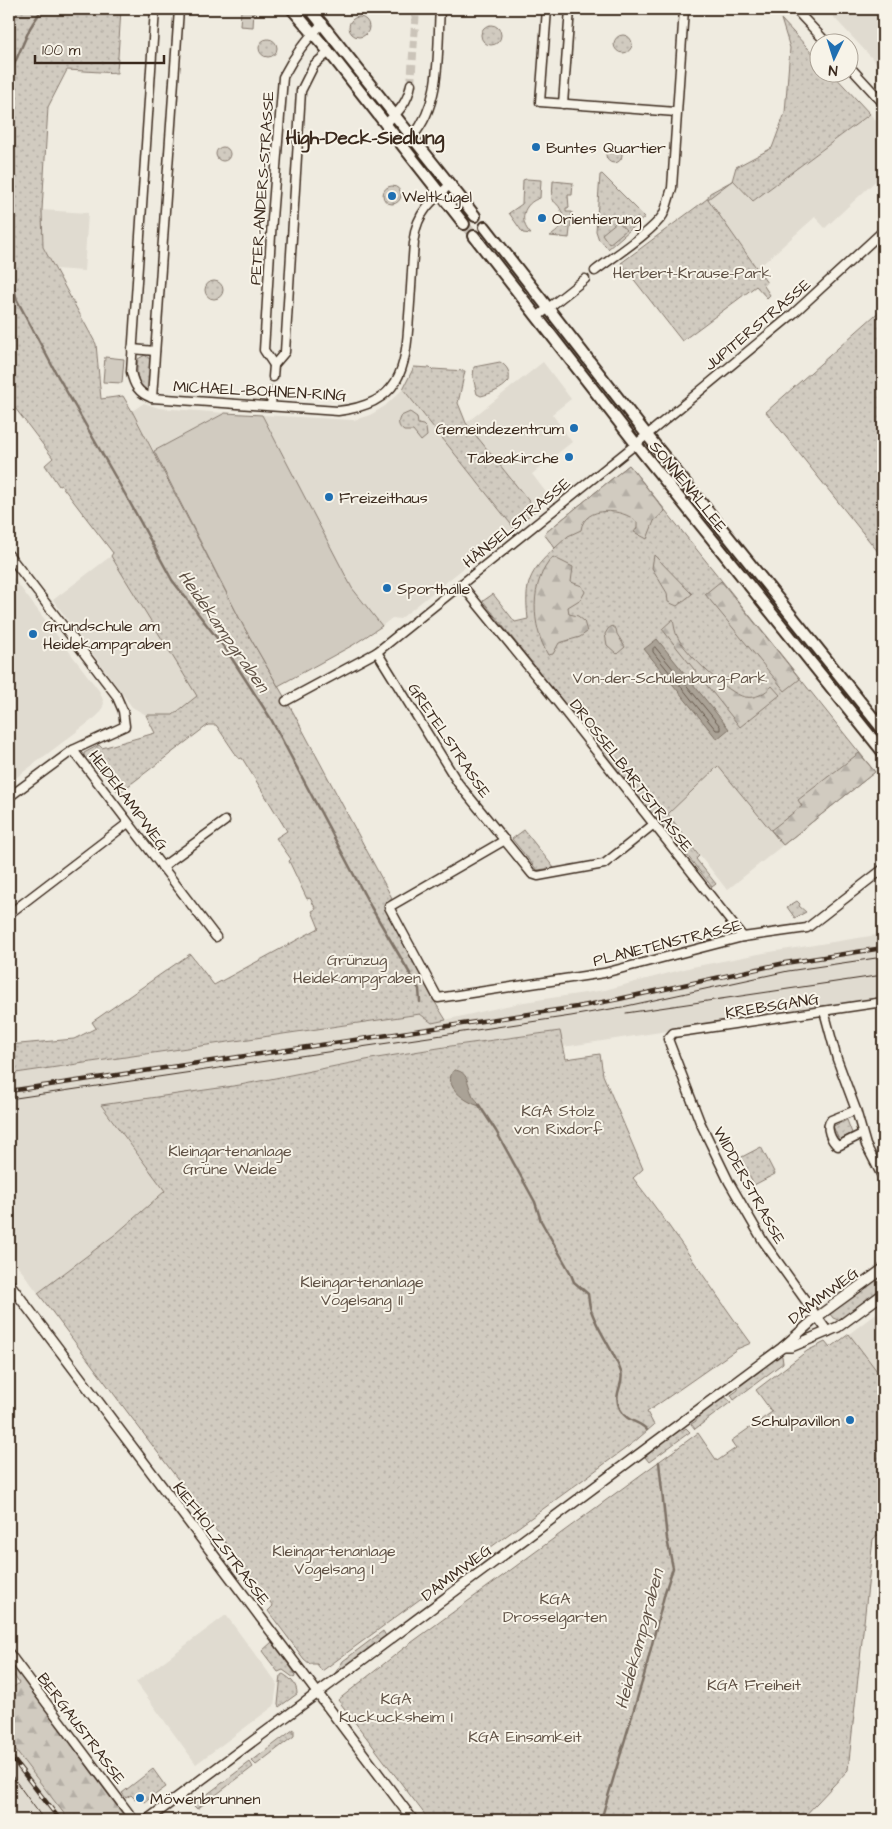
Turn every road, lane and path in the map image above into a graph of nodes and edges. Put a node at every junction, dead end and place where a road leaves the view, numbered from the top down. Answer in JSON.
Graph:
{"nodes":[{"id":1,"x":156,"y":9,"type":"edge"},
{"id":2,"x":178,"y":9,"type":"edge"},
{"id":3,"x":292,"y":9,"type":"edge"},
{"id":4,"x":310,"y":9,"type":"edge"},
{"id":5,"x":440,"y":9,"type":"edge"},
{"id":6,"x":547,"y":9,"type":"edge"},
{"id":7,"x":570,"y":9,"type":"edge"},
{"id":8,"x":684,"y":9,"type":"edge"},
{"id":9,"x":795,"y":9,"type":"edge"},
{"id":10,"x":323,"y":23,"type":"junction"},
{"id":11,"x":817,"y":32,"type":"edge"},
{"id":12,"x":312,"y":33,"type":"junction"},
{"id":13,"x":329,"y":52,"type":"junction"},
{"id":14,"x":860,"y":78,"type":"edge"},
{"id":15,"x":411,"y":84,"type":"tunnel mouth"},
{"id":16,"x":883,"y":103,"type":"edge"},
{"id":17,"x":563,"y":104,"type":"junction"},
{"id":18,"x":676,"y":112,"type":"junction"},
{"id":19,"x":396,"y":115,"type":"junction"},
{"id":20,"x":385,"y":124,"type":"junction"},
{"id":21,"x":413,"y":136,"type":"junction"},
{"id":22,"x":451,"y":184,"type":"junction"},
{"id":23,"x":440,"y":193,"type":"junction"},
{"id":24,"x":476,"y":216,"type":"dead end"},
{"id":25,"x":464,"y":224,"type":"tunnel mouth"},
{"id":26,"x":485,"y":228,"type":"tunnel mouth"},
{"id":27,"x":883,"y":231,"type":"edge"},
{"id":28,"x":474,"y":236,"type":"tunnel mouth"},
{"id":29,"x":595,"y":271,"type":"dead end"},
{"id":30,"x":585,"y":279,"type":"dead end"},
{"id":31,"x":548,"y":308,"type":"junction"},
{"id":32,"x":537,"y":317,"type":"junction"},
{"id":33,"x":132,"y":349,"type":"junction"},
{"id":34,"x":155,"y":350,"type":"junction"},
{"id":35,"x":274,"y":365,"type":"junction"},
{"id":36,"x":273,"y":377,"type":"tunnel mouth"},
{"id":37,"x":272,"y":393,"type":"tunnel mouth"},
{"id":38,"x":152,"y":398,"type":"junction"},
{"id":39,"x":272,"y":406,"type":"junction"},
{"id":40,"x":647,"y":435,"type":"junction"},
{"id":41,"x":636,"y":444,"type":"junction"},
{"id":42,"x":9,"y":555,"type":"edge"},
{"id":43,"x":461,"y":584,"type":"junction"},
{"id":44,"x":377,"y":652,"type":"junction"},
{"id":45,"x":286,"y":701,"type":"dead end"},
{"id":46,"x":883,"y":730,"type":"edge"},
{"id":47,"x":73,"y":750,"type":"junction"},
{"id":48,"x":883,"y":752,"type":"edge"},
{"id":49,"x":9,"y":797,"type":"edge"},
{"id":50,"x":225,"y":821,"type":"dead end"},
{"id":51,"x":128,"y":823,"type":"junction"},
{"id":52,"x":654,"y":824,"type":"junction"},
{"id":53,"x":505,"y":840,"type":"junction"},
{"id":54,"x":162,"y":867,"type":"junction"},
{"id":55,"x":883,"y":868,"type":"edge"},
{"id":56,"x":9,"y":914,"type":"edge"},
{"id":57,"x":216,"y":937,"type":"dead end"},
{"id":58,"x":743,"y":937,"type":"junction"},
{"id":59,"x":883,"y":1002,"type":"edge"},
{"id":60,"x":824,"y":1011,"type":"junction"},
{"id":61,"x":668,"y":1039,"type":"joint"},
{"id":62,"x":856,"y":1110,"type":"junction"},
{"id":63,"x":862,"y":1134,"type":"junction"},
{"id":64,"x":883,"y":1178,"type":"edge"},
{"id":65,"x":883,"y":1269,"type":"edge"},
{"id":66,"x":9,"y":1283,"type":"edge"},
{"id":67,"x":883,"y":1294,"type":"edge"},
{"id":68,"x":817,"y":1316,"type":"junction"},
{"id":69,"x":828,"y":1332,"type":"junction"},
{"id":70,"x":783,"y":1347,"type":"junction"},
{"id":71,"x":9,"y":1653,"type":"edge"},
{"id":72,"x":317,"y":1694,"type":"junction"},
{"id":73,"x":134,"y":1820,"type":"edge"},
{"id":74,"x":147,"y":1820,"type":"edge"},
{"id":75,"x":413,"y":1820,"type":"edge"}],
"edges":[{"from":1,"to":33,"type":"street","name":"MICHAEL-BOHNEN-RING"},
{"from":2,"to":34,"type":"street","name":"MICHAEL-BOHNEN-RING"},
{"from":3,"to":12,"type":"main road"},
{"from":4,"to":10,"type":"main road"},
{"from":5,"to":21,"type":"street"},
{"from":6,"to":17,"type":"street"},
{"from":7,"to":17,"type":"street"},
{"from":8,"to":18,"type":"street"},
{"from":9,"to":11,"type":"street"},
{"from":10,"to":12,"type":"street","name":"PETER-ANDERS-STRASSE"},
{"from":10,"to":19,"type":"main road"},
{"from":12,"to":13,"type":"main road"},
{"from":12,"to":35,"type":"street","name":"PETER-ANDERS-STRASSE"},
{"from":13,"to":20,"type":"main road"},
{"from":13,"to":35,"type":"street","name":"PETER-ANDERS-STRASSE"},
{"from":14,"to":16,"type":"street"},
{"from":15,"to":19,"type":"street"},
{"from":17,"to":18,"type":"street"},
{"from":18,"to":29,"type":"street"},
{"from":19,"to":20,"type":"street"},
{"from":19,"to":21,"type":"main road"},
{"from":20,"to":23,"type":"main road"},
{"from":21,"to":22,"type":"main road"},
{"from":22,"to":23,"type":"street","name":"MICHAEL-BOHNEN-RING"},
{"from":22,"to":24,"type":"main road"},
{"from":23,"to":25,"type":"main road"},
{"from":23,"to":39,"type":"street","name":"MICHAEL-BOHNEN-RING"},
{"from":26,"to":31,"type":"main road","name":"SONNENALLEE"},
{"from":27,"to":40,"type":"street","name":"JUPITERSTRASSE"},
{"from":28,"to":32,"type":"main road","name":"SONNENALLEE"},
{"from":30,"to":31,"type":"street"},
{"from":31,"to":32,"type":"street"},
{"from":31,"to":40,"type":"main road","name":"SONNENALLEE"},
{"from":32,"to":41,"type":"main road","name":"SONNENALLEE"},
{"from":33,"to":34,"type":"street"},
{"from":33,"to":38,"type":"street","name":"MICHAEL-BOHNEN-RING"},
{"from":34,"to":38,"type":"street","name":"MICHAEL-BOHNEN-RING"},
{"from":35,"to":36,"type":"street","name":"PETER-ANDERS-STRASSE"},
{"from":37,"to":39,"type":"street"},
{"from":38,"to":39,"type":"street","name":"MICHAEL-BOHNEN-RING"},
{"from":40,"to":41,"type":"street","name":"JUPITERSTRASSE"},
{"from":40,"to":46,"type":"main road","name":"SONNENALLEE"},
{"from":41,"to":43,"type":"street","name":"HÄNSELSTRASSE"},
{"from":41,"to":48,"type":"main road","name":"SONNENALLEE"},
{"from":42,"to":47,"type":"street"},
{"from":43,"to":44,"type":"street","name":"HÄNSELSTRASSE"},
{"from":43,"to":52,"type":"street","name":"DROSSELBARTSTRASSE"},
{"from":44,"to":45,"type":"street","name":"HÄNSELSTRASSE"},
{"from":44,"to":53,"type":"street","name":"GRETELSTRASSE"},
{"from":47,"to":49,"type":"street"},
{"from":47,"to":51,"type":"street","name":"HEIDEKAMPWEG"},
{"from":50,"to":54,"type":"street","name":"HEIDEKAMPWEG"},
{"from":51,"to":54,"type":"street","name":"HEIDEKAMPWEG"},
{"from":51,"to":56,"type":"street"},
{"from":52,"to":53,"type":"street","name":"GRETELSTRASSE"},
{"from":52,"to":58,"type":"street","name":"DROSSELBARTSTRASSE"},
{"from":53,"to":58,"type":"street","name":"PLANETENSTRASSE"},
{"from":54,"to":57,"type":"street","name":"HEIDEKAMPWEG"},
{"from":55,"to":58,"type":"street","name":"PLANETENSTRASSE"},
{"from":59,"to":60,"type":"street","name":"KREBSGANG"},
{"from":60,"to":61,"type":"street","name":"KREBSGANG"},
{"from":60,"to":62,"type":"street"},
{"from":61,"to":68,"type":"street","name":"WIDDERSTRASSE"},
{"from":62,"to":63,"type":"street"},
{"from":62,"to":63,"type":"street"},
{"from":63,"to":64,"type":"street"},
{"from":65,"to":68,"type":"street","name":"DAMMWEG"},
{"from":66,"to":72,"type":"street","name":"KIEFHOLZSTRASSE"},
{"from":67,"to":69,"type":"street","name":"DAMMWEG"},
{"from":68,"to":69,"type":"street","name":"WIDDERSTRASSE"},
{"from":68,"to":70,"type":"street","name":"DAMMWEG"},
{"from":69,"to":70,"type":"street","name":"DAMMWEG"},
{"from":70,"to":72,"type":"street","name":"DAMMWEG"},
{"from":71,"to":73,"type":"street","name":"BERGAUSTRASSE"},
{"from":72,"to":74,"type":"street","name":"DAMMWEG"},
{"from":72,"to":75,"type":"street","name":"KIEFHOLZSTRASSE"}]}
